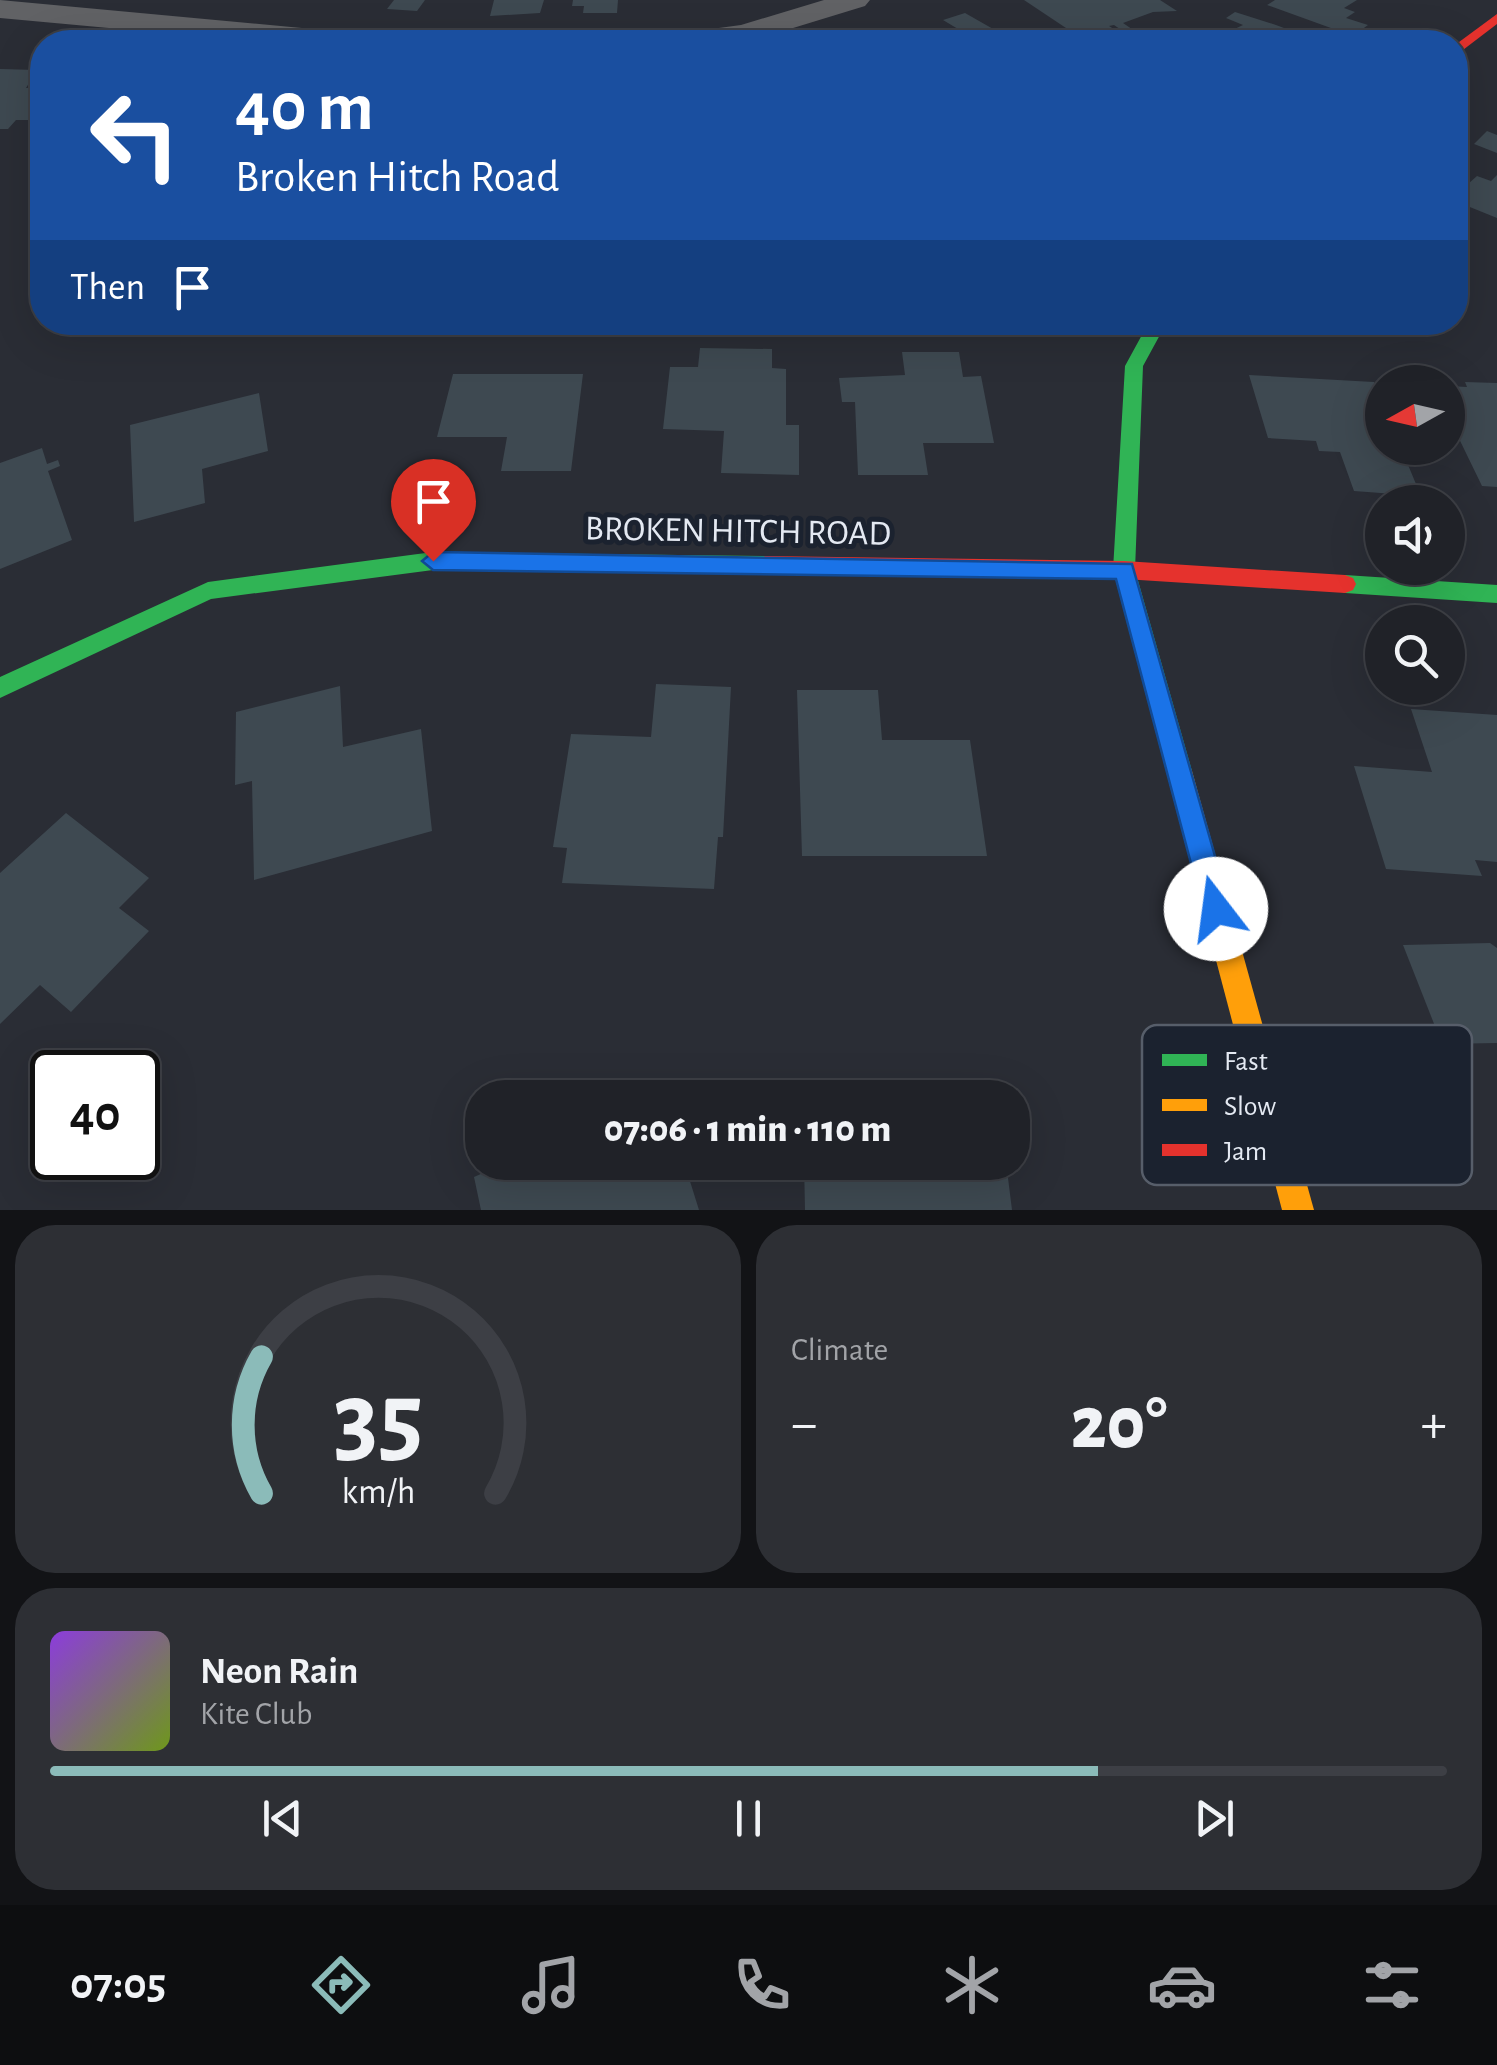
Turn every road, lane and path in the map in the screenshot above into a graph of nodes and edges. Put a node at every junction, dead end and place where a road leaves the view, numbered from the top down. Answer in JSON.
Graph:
{"nodes":[{"id":1,"x":855,"y":0,"type":"edge"},
{"id":2,"x":0,"y":9,"type":"edge"},
{"id":3,"x":1497,"y":18,"type":"edge"},
{"id":4,"x":226,"y":30,"type":"edge"},
{"id":5,"x":757,"y":30,"type":"edge"},
{"id":6,"x":1468,"y":41,"type":"edge"},
{"id":7,"x":1151,"y":335,"type":"edge"},
{"id":8,"x":1124,"y":570,"type":"junction"},
{"id":9,"x":1497,"y":594,"type":"edge"},
{"id":10,"x":0,"y":688,"type":"edge"},
{"id":11,"x":1248,"y":1025,"type":"edge"},
{"id":12,"x":1291,"y":1185,"type":"edge"},
{"id":13,"x":1298,"y":1210,"type":"edge"}],
"edges":[{"from":1,"to":5,"type":"street"},
{"from":2,"to":4,"type":"street"},
{"from":3,"to":6,"type":"street"},
{"from":7,"to":8,"type":"street"},
{"from":8,"to":9,"type":"street","name":"BROKEN HITCH ROAD"},
{"from":8,"to":10,"type":"street","name":"BROKEN HITCH ROAD"},
{"from":8,"to":11,"type":"street"},
{"from":12,"to":13,"type":"street"}]}
